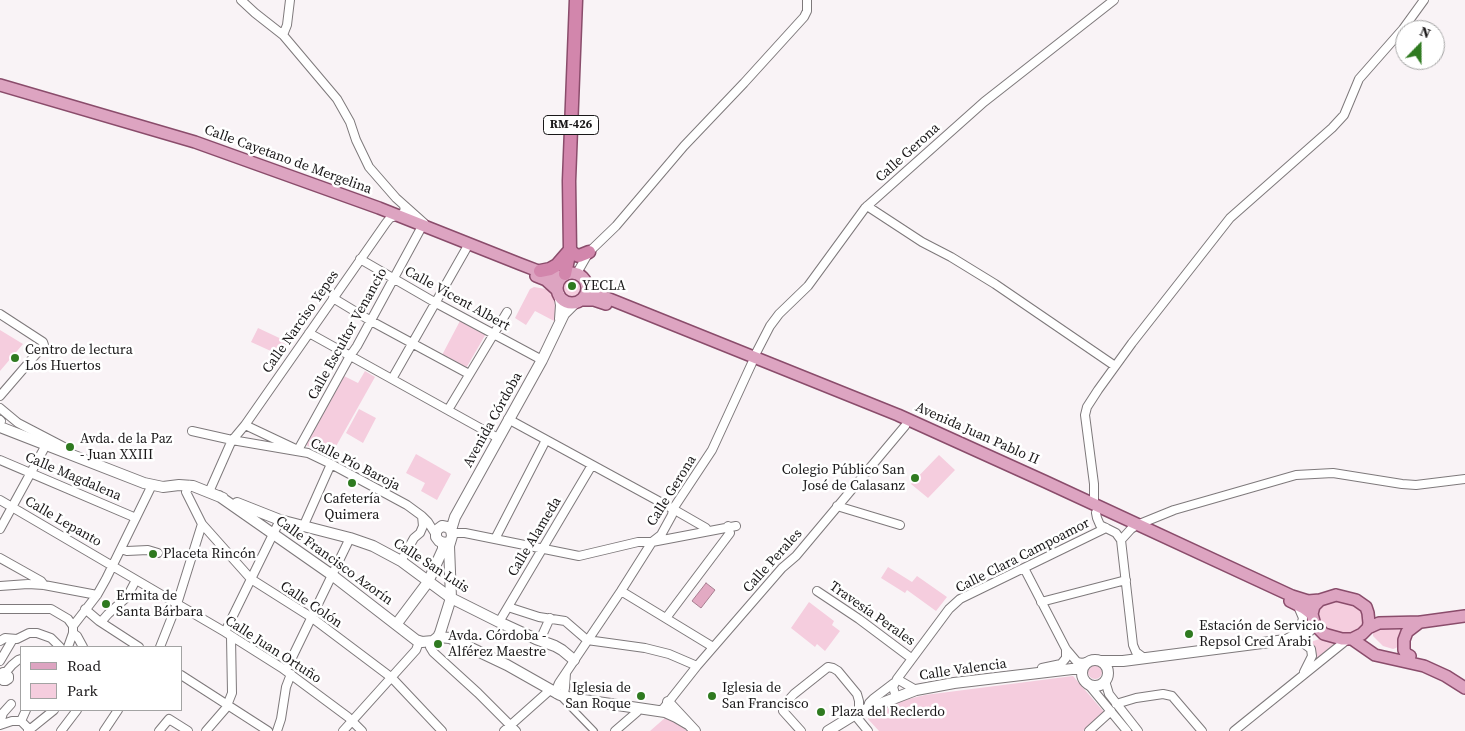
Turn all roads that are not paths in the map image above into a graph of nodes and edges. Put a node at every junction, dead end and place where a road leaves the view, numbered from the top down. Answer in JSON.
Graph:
{"nodes":[{"id":1,"x":241,"y":0,"type":"edge"},
{"id":2,"x":290,"y":0,"type":"edge"},
{"id":3,"x":576,"y":0,"type":"edge"},
{"id":4,"x":806,"y":0,"type":"edge"},
{"id":5,"x":1114,"y":0,"type":"edge"},
{"id":6,"x":1424,"y":0,"type":"edge"},
{"id":7,"x":283,"y":35,"type":"junction"},
{"id":8,"x":0,"y":85,"type":"edge"},
{"id":9,"x":0,"y":91,"type":"edge"},
{"id":10,"x":867,"y":206,"type":"junction"},
{"id":11,"x":398,"y":213,"type":"junction"},
{"id":12,"x":425,"y":229,"type":"junction"},
{"id":13,"x":466,"y":248,"type":"junction"},
{"id":14,"x":570,"y":250,"type":"junction"},
{"id":15,"x":360,"y":259,"type":"junction"},
{"id":16,"x":540,"y":272,"type":"junction"},
{"id":17,"x":578,"y":272,"type":"junction"},
{"id":18,"x":394,"y":279,"type":"junction"},
{"id":19,"x":558,"y":292,"type":"junction"},
{"id":20,"x":333,"y":298,"type":"junction"},
{"id":21,"x":578,"y":301,"type":"junction"},
{"id":22,"x":436,"y":303,"type":"junction"},
{"id":23,"x":616,"y":305,"type":"junction"},
{"id":24,"x":507,"y":312,"type":"dead end"},
{"id":25,"x":0,"y":314,"type":"edge"},
{"id":26,"x":371,"y":321,"type":"junction"},
{"id":27,"x":560,"y":323,"type":"junction"},
{"id":28,"x":310,"y":333,"type":"junction"},
{"id":29,"x":494,"y":334,"type":"junction"},
{"id":30,"x":412,"y":344,"type":"junction"},
{"id":31,"x":350,"y":356,"type":"junction"},
{"id":32,"x":542,"y":360,"type":"junction"},
{"id":33,"x":753,"y":360,"type":"junction"},
{"id":34,"x":1115,"y":366,"type":"junction"},
{"id":35,"x":470,"y":374,"type":"junction"},
{"id":36,"x":392,"y":379,"type":"junction"},
{"id":37,"x":0,"y":396,"type":"edge"},
{"id":38,"x":0,"y":408,"type":"edge"},
{"id":39,"x":448,"y":410,"type":"junction"},
{"id":40,"x":508,"y":420,"type":"junction"},
{"id":41,"x":0,"y":422,"type":"edge"},
{"id":42,"x":245,"y":425,"type":"junction"},
{"id":43,"x":905,"y":426,"type":"junction"},
{"id":44,"x":192,"y":431,"type":"dead end"},
{"id":45,"x":498,"y":438,"type":"junction"},
{"id":46,"x":232,"y":440,"type":"junction"},
{"id":47,"x":546,"y":440,"type":"junction"},
{"id":48,"x":46,"y":445,"type":"junction"},
{"id":49,"x":298,"y":450,"type":"junction"},
{"id":50,"x":73,"y":456,"type":"junction"},
{"id":51,"x":0,"y":460,"type":"edge"},
{"id":52,"x":331,"y":464,"type":"junction"},
{"id":53,"x":592,"y":465,"type":"junction"},
{"id":54,"x":31,"y":472,"type":"junction"},
{"id":55,"x":1465,"y":479,"type":"edge"},
{"id":56,"x":152,"y":485,"type":"junction"},
{"id":57,"x":190,"y":485,"type":"junction"},
{"id":58,"x":172,"y":486,"type":"junction"},
{"id":59,"x":214,"y":494,"type":"junction"},
{"id":60,"x":189,"y":498,"type":"junction"},
{"id":61,"x":0,"y":500,"type":"edge"},
{"id":62,"x":837,"y":506,"type":"junction"},
{"id":63,"x":12,"y":507,"type":"junction"},
{"id":64,"x":673,"y":509,"type":"junction"},
{"id":65,"x":1095,"y":509,"type":"junction"},
{"id":66,"x":456,"y":515,"type":"junction"},
{"id":67,"x":422,"y":516,"type":"junction"},
{"id":68,"x":136,"y":518,"type":"junction"},
{"id":69,"x":280,"y":520,"type":"junction"},
{"id":70,"x":202,"y":524,"type":"junction"},
{"id":71,"x":900,"y":526,"type":"dead end"},
{"id":72,"x":304,"y":527,"type":"junction"},
{"id":73,"x":1134,"y":527,"type":"junction"},
{"id":74,"x":1106,"y":528,"type":"junction"},
{"id":75,"x":0,"y":529,"type":"edge"},
{"id":76,"x":707,"y":531,"type":"junction"},
{"id":77,"x":420,"y":533,"type":"junction"},
{"id":78,"x":273,"y":534,"type":"junction"},
{"id":79,"x":443,"y":534,"type":"junction"},
{"id":80,"x":474,"y":535,"type":"junction"},
{"id":81,"x":350,"y":538,"type":"junction"},
{"id":82,"x":495,"y":539,"type":"junction"},
{"id":83,"x":1121,"y":540,"type":"junction"},
{"id":84,"x":652,"y":542,"type":"junction"},
{"id":85,"x":121,"y":549,"type":"junction"},
{"id":86,"x":542,"y":549,"type":"junction"},
{"id":87,"x":158,"y":554,"type":"dead end"},
{"id":88,"x":0,"y":558,"type":"edge"},
{"id":89,"x":401,"y":561,"type":"junction"},
{"id":90,"x":113,"y":566,"type":"junction"},
{"id":91,"x":1024,"y":568,"type":"junction"},
{"id":92,"x":332,"y":575,"type":"junction"},
{"id":93,"x":136,"y":580,"type":"junction"},
{"id":94,"x":251,"y":580,"type":"junction"},
{"id":95,"x":1126,"y":580,"type":"junction"},
{"id":96,"x":428,"y":582,"type":"junction"},
{"id":97,"x":44,"y":585,"type":"junction"},
{"id":98,"x":0,"y":586,"type":"edge"},
{"id":99,"x":621,"y":591,"type":"junction"},
{"id":100,"x":817,"y":591,"type":"dead end"},
{"id":101,"x":97,"y":595,"type":"junction"},
{"id":102,"x":451,"y":598,"type":"junction"},
{"id":103,"x":1320,"y":600,"type":"junction"},
{"id":104,"x":1042,"y":602,"type":"junction"},
{"id":105,"x":177,"y":604,"type":"junction"},
{"id":106,"x":1297,"y":604,"type":"junction"},
{"id":107,"x":508,"y":607,"type":"junction"},
{"id":108,"x":0,"y":609,"type":"edge"},
{"id":109,"x":86,"y":609,"type":"junction"},
{"id":110,"x":1368,"y":613,"type":"junction"},
{"id":111,"x":1465,"y":616,"type":"edge"},
{"id":112,"x":311,"y":618,"type":"junction"},
{"id":113,"x":550,"y":618,"type":"junction"},
{"id":114,"x":666,"y":618,"type":"junction"},
{"id":115,"x":1312,"y":618,"type":"junction"},
{"id":116,"x":101,"y":622,"type":"junction"},
{"id":117,"x":499,"y":622,"type":"junction"},
{"id":118,"x":1389,"y":622,"type":"junction"},
{"id":119,"x":1421,"y":622,"type":"junction"},
{"id":120,"x":398,"y":626,"type":"junction"},
{"id":121,"x":73,"y":630,"type":"junction"},
{"id":122,"x":1367,"y":630,"type":"junction"},
{"id":123,"x":228,"y":634,"type":"junction"},
{"id":124,"x":1324,"y":634,"type":"junction"},
{"id":125,"x":45,"y":635,"type":"junction"},
{"id":126,"x":13,"y":639,"type":"junction"},
{"id":127,"x":436,"y":639,"type":"junction"},
{"id":128,"x":1293,"y":639,"type":"junction"},
{"id":129,"x":1350,"y":639,"type":"junction"},
{"id":130,"x":540,"y":640,"type":"junction"},
{"id":131,"x":588,"y":640,"type":"junction"},
{"id":132,"x":0,"y":641,"type":"edge"},
{"id":133,"x":1281,"y":641,"type":"junction"},
{"id":134,"x":1133,"y":645,"type":"junction"},
{"id":135,"x":51,"y":646,"type":"edge"},
{"id":136,"x":59,"y":646,"type":"edge"},
{"id":137,"x":68,"y":646,"type":"edge"},
{"id":138,"x":82,"y":646,"type":"edge"},
{"id":139,"x":137,"y":646,"type":"edge"},
{"id":140,"x":160,"y":646,"type":"edge"},
{"id":141,"x":418,"y":646,"type":"junction"},
{"id":142,"x":713,"y":647,"type":"junction"},
{"id":143,"x":1066,"y":649,"type":"junction"},
{"id":144,"x":433,"y":652,"type":"junction"},
{"id":145,"x":1410,"y":656,"type":"junction"},
{"id":146,"x":912,"y":658,"type":"junction"},
{"id":147,"x":1144,"y":658,"type":"junction"},
{"id":148,"x":20,"y":659,"type":"edge"},
{"id":149,"x":574,"y":660,"type":"junction"},
{"id":150,"x":0,"y":661,"type":"edge"},
{"id":151,"x":1106,"y":661,"type":"junction"},
{"id":152,"x":1123,"y":661,"type":"junction"},
{"id":153,"x":697,"y":666,"type":"junction"},
{"id":154,"x":1084,"y":666,"type":"junction"},
{"id":155,"x":288,"y":672,"type":"junction"},
{"id":156,"x":3,"y":673,"type":"edge"},
{"id":157,"x":1026,"y":675,"type":"junction"},
{"id":158,"x":1302,"y":675,"type":"junction"},
{"id":159,"x":182,"y":676,"type":"edge"},
{"id":160,"x":1106,"y":677,"type":"junction"},
{"id":161,"x":392,"y":678,"type":"junction"},
{"id":162,"x":0,"y":679,"type":"edge"},
{"id":163,"x":1465,"y":679,"type":"edge"},
{"id":164,"x":895,"y":681,"type":"junction"},
{"id":165,"x":1089,"y":685,"type":"junction"},
{"id":166,"x":1465,"y":688,"type":"edge"},
{"id":167,"x":916,"y":690,"type":"junction"},
{"id":168,"x":556,"y":693,"type":"junction"},
{"id":169,"x":896,"y":697,"type":"junction"},
{"id":170,"x":668,"y":702,"type":"junction"},
{"id":171,"x":11,"y":704,"type":"dead end"},
{"id":172,"x":227,"y":704,"type":"junction"},
{"id":173,"x":1116,"y":704,"type":"junction"},
{"id":174,"x":638,"y":708,"type":"junction"},
{"id":175,"x":26,"y":711,"type":"edge"},
{"id":176,"x":53,"y":711,"type":"edge"},
{"id":177,"x":76,"y":711,"type":"edge"},
{"id":178,"x":117,"y":711,"type":"edge"},
{"id":179,"x":658,"y":711,"type":"junction"},
{"id":180,"x":860,"y":711,"type":"junction"},
{"id":181,"x":1111,"y":711,"type":"junction"},
{"id":182,"x":21,"y":721,"type":"junction"},
{"id":183,"x":352,"y":721,"type":"junction"},
{"id":184,"x":0,"y":724,"type":"edge"},
{"id":185,"x":692,"y":727,"type":"edge"},
{"id":186,"x":510,"y":729,"type":"edge"},
{"id":187,"x":28,"y":730,"type":"edge"},
{"id":188,"x":1092,"y":730,"type":"edge"},
{"id":189,"x":62,"y":731,"type":"edge"},
{"id":190,"x":104,"y":731,"type":"edge"},
{"id":191,"x":159,"y":731,"type":"edge"},
{"id":192,"x":188,"y":731,"type":"edge"},
{"id":193,"x":206,"y":731,"type":"edge"},
{"id":194,"x":268,"y":731,"type":"edge"},
{"id":195,"x":277,"y":731,"type":"edge"},
{"id":196,"x":343,"y":731,"type":"edge"},
{"id":197,"x":362,"y":731,"type":"edge"},
{"id":198,"x":442,"y":731,"type":"edge"},
{"id":199,"x":594,"y":731,"type":"edge"},
{"id":200,"x":615,"y":731,"type":"edge"},
{"id":201,"x":801,"y":731,"type":"edge"},
{"id":202,"x":828,"y":731,"type":"edge"},
{"id":203,"x":868,"y":731,"type":"edge"},
{"id":204,"x":1127,"y":731,"type":"edge"},
{"id":205,"x":1138,"y":731,"type":"edge"},
{"id":206,"x":1202,"y":731,"type":"edge"},
{"id":207,"x":1234,"y":731,"type":"edge"}],
"edges":[{"from":1,"to":7,"type":"street"},
{"from":2,"to":7,"type":"street"},
{"from":3,"to":14,"type":"highway","number":"RM-426"},
{"from":4,"to":17,"type":"street"},
{"from":5,"to":10,"type":"street","name":"Calle Gerona"},
{"from":6,"to":34,"type":"street"},
{"from":7,"to":11,"type":"street"},
{"from":8,"to":11,"type":"main road","name":"Calle Cayetano de Mergelina"},
{"from":9,"to":11,"type":"main road","name":"Calle Cayetano de Mergelina"},
{"from":10,"to":33,"type":"street","name":"Calle Gerona"},
{"from":10,"to":34,"type":"street"},
{"from":11,"to":12,"type":"main road","name":"Calle Cayetano de Mergelina"},
{"from":11,"to":12,"type":"street"},
{"from":11,"to":15,"type":"street","name":"Calle Narciso Yepes"},
{"from":12,"to":13,"type":"main road","name":"Calle Cayetano de Mergelina"},
{"from":12,"to":16,"type":"main road","name":"Calle Cayetano de Mergelina"},
{"from":12,"to":18,"type":"street","name":"Calle Escultor Venancio"},
{"from":13,"to":19,"type":"main road","name":"Calle Cayetano de Mergelina"},
{"from":13,"to":22,"type":"street"},
{"from":14,"to":16,"type":"highway"},
{"from":14,"to":17,"type":"highway","number":"RM-426"},
{"from":14,"to":17,"type":"highway"},
{"from":15,"to":18,"type":"street","name":"Calle Vicent Albert"},
{"from":15,"to":20,"type":"street","name":"Calle Narciso Yepes"},
{"from":16,"to":17,"type":"main road","name":"Calle Cayetano de Mergelina"},
{"from":17,"to":19,"type":"main road"},
{"from":17,"to":21,"type":"main road"},
{"from":17,"to":23,"type":"main road","name":"Calle Cayetano de Mergelina"},
{"from":18,"to":22,"type":"street","name":"Calle Vicent Albert"},
{"from":18,"to":26,"type":"street","name":"Calle Escultor Venancio"},
{"from":19,"to":21,"type":"main road","name":"Calle Cayetano de Mergelina"},
{"from":19,"to":27,"type":"main road"},
{"from":20,"to":26,"type":"street"},
{"from":20,"to":28,"type":"street","name":"Calle Narciso Yepes"},
{"from":21,"to":23,"type":"main road","name":"Calle Cayetano de Mergelina"},
{"from":21,"to":27,"type":"main road","name":"Avenida Córdoba"},
{"from":22,"to":29,"type":"street","name":"Calle Vicent Albert"},
{"from":22,"to":30,"type":"street"},
{"from":23,"to":33,"type":"main road","name":"Avenida Juan Pablo II"},
{"from":24,"to":29,"type":"street"},
{"from":25,"to":37,"type":"street"},
{"from":26,"to":30,"type":"street"},
{"from":26,"to":31,"type":"street","name":"Calle Escultor Venancio"},
{"from":27,"to":32,"type":"main road","name":"Avenida Córdoba"},
{"from":28,"to":31,"type":"street"},
{"from":28,"to":42,"type":"street","name":"Calle Narciso Yepes"},
{"from":29,"to":32,"type":"street","name":"Calle Vicent Albert"},
{"from":29,"to":35,"type":"street"},
{"from":30,"to":35,"type":"street"},
{"from":30,"to":36,"type":"street"},
{"from":31,"to":36,"type":"street"},
{"from":31,"to":49,"type":"street","name":"Calle Escultor Venancio"},
{"from":32,"to":40,"type":"main road","name":"Avenida Córdoba"},
{"from":33,"to":43,"type":"main road","name":"Avenida Juan Pablo II"},
{"from":33,"to":64,"type":"street","name":"Calle Gerona"},
{"from":33,"to":65,"type":"main road","name":"Avenida Juan Pablo II"},
{"from":34,"to":65,"type":"street"},
{"from":35,"to":39,"type":"street"},
{"from":36,"to":39,"type":"street"},
{"from":38,"to":50,"type":"street"},
{"from":39,"to":45,"type":"street"},
{"from":40,"to":45,"type":"main road","name":"Avenida Córdoba"},
{"from":40,"to":47,"type":"street"},
{"from":41,"to":48,"type":"main road"},
{"from":42,"to":46,"type":"street","name":"Calle Narciso Yepes"},
{"from":42,"to":49,"type":"street"},
{"from":43,"to":62,"type":"street","name":"Calle Perales"},
{"from":43,"to":65,"type":"main road","name":"Avenida Juan Pablo II"},
{"from":44,"to":46,"type":"street","name":"Calle Pío Baroja"},
{"from":45,"to":66,"type":"main road","name":"Avenida Córdoba"},
{"from":46,"to":49,"type":"street","name":"Calle Pío Baroja"},
{"from":46,"to":59,"type":"street","name":"Calle Narciso Yepes"},
{"from":47,"to":53,"type":"street"},
{"from":47,"to":82,"type":"street"},
{"from":48,"to":50,"type":"main road"},
{"from":48,"to":54,"type":"street"},
{"from":49,"to":52,"type":"street","name":"Calle Pío Baroja"},
{"from":50,"to":56,"type":"main road"},
{"from":51,"to":54,"type":"street","name":"Calle Magdalena"},
{"from":52,"to":67,"type":"street","name":"Calle Pío Baroja"},
{"from":52,"to":72,"type":"street"},
{"from":53,"to":64,"type":"street"},
{"from":53,"to":86,"type":"street","name":"Calle Alameda"},
{"from":54,"to":63,"type":"street"},
{"from":54,"to":68,"type":"street","name":"Calle Magdalena"},
{"from":55,"to":73,"type":"street"},
{"from":56,"to":58,"type":"main road"},
{"from":56,"to":68,"type":"street"},
{"from":57,"to":58,"type":"main road"},
{"from":57,"to":59,"type":"main road"},
{"from":57,"to":60,"type":"street"},
{"from":58,"to":60,"type":"street"},
{"from":59,"to":69,"type":"main road","name":"Calle San Luis"},
{"from":59,"to":78,"type":"main road","name":"Calle Francisco Azorín"},
{"from":60,"to":70,"type":"street","name":"Calle Colón"},
{"from":61,"to":63,"type":"street","name":"Calle Lepanto"},
{"from":62,"to":71,"type":"street"},
{"from":62,"to":142,"type":"street","name":"Calle Perales"},
{"from":63,"to":75,"type":"street"},
{"from":63,"to":90,"type":"street","name":"Calle Lepanto"},
{"from":64,"to":76,"type":"street"},
{"from":64,"to":84,"type":"street","name":"Calle Gerona"},
{"from":65,"to":73,"type":"main road","name":"Avenida Juan Pablo II"},
{"from":65,"to":74,"type":"street"},
{"from":66,"to":79,"type":"main road","name":"Avenida Córdoba"},
{"from":66,"to":80,"type":"street"},
{"from":67,"to":77,"type":"street"},
{"from":67,"to":79,"type":"street"},
{"from":68,"to":85,"type":"street"},
{"from":69,"to":72,"type":"main road","name":"Calle San Luis"},
{"from":69,"to":78,"type":"street"},
{"from":70,"to":94,"type":"street","name":"Calle Colón"},
{"from":70,"to":105,"type":"street"},
{"from":72,"to":81,"type":"main road","name":"Calle San Luis"},
{"from":73,"to":83,"type":"street"},
{"from":73,"to":103,"type":"main road","name":"Avenida Juan Pablo II"},
{"from":73,"to":106,"type":"main road","name":"Avenida Juan Pablo II"},
{"from":74,"to":83,"type":"street"},
{"from":74,"to":91,"type":"street","name":"Calle Clara Campoamor"},
{"from":76,"to":84,"type":"street"},
{"from":76,"to":114,"type":"street"},
{"from":77,"to":79,"type":"street"},
{"from":77,"to":89,"type":"street"},
{"from":78,"to":92,"type":"main road","name":"Calle Francisco Azorín"},
{"from":78,"to":94,"type":"street"},
{"from":79,"to":80,"type":"street"},
{"from":79,"to":96,"type":"main road","name":"Avenida Córdoba"},
{"from":79,"to":102,"type":"main road"},
{"from":80,"to":82,"type":"street"},
{"from":81,"to":89,"type":"main road","name":"Calle San Luis"},
{"from":81,"to":92,"type":"street"},
{"from":82,"to":86,"type":"street"},
{"from":83,"to":95,"type":"street"},
{"from":84,"to":86,"type":"street"},
{"from":84,"to":99,"type":"street","name":"Calle Gerona"},
{"from":85,"to":87,"type":"street"},
{"from":85,"to":90,"type":"street"},
{"from":86,"to":107,"type":"street","name":"Calle Alameda"},
{"from":88,"to":97,"type":"street"},
{"from":89,"to":96,"type":"main road","name":"Calle San Luis"},
{"from":90,"to":93,"type":"street","name":"Calle Juan Ortuño"},
{"from":90,"to":101,"type":"street"},
{"from":91,"to":104,"type":"street"},
{"from":91,"to":146,"type":"street","name":"Calle Clara Campoamor"},
{"from":92,"to":112,"type":"street"},
{"from":92,"to":120,"type":"main road","name":"Calle Francisco Azorín"},
{"from":93,"to":105,"type":"street","name":"Calle Juan Ortuño"},
{"from":93,"to":116,"type":"street"},
{"from":94,"to":112,"type":"street","name":"Calle Colón"},
{"from":94,"to":123,"type":"street"},
{"from":95,"to":104,"type":"street"},
{"from":95,"to":134,"type":"street"},
{"from":96,"to":102,"type":"main road","name":"Calle San Luis"},
{"from":96,"to":120,"type":"main road","name":"Avenida Córdoba"},
{"from":97,"to":98,"type":"street"},
{"from":97,"to":101,"type":"street"},
{"from":99,"to":114,"type":"street"},
{"from":99,"to":131,"type":"street","name":"Calle Gerona"},
{"from":100,"to":146,"type":"street","name":"Travesía Perales"},
{"from":101,"to":109,"type":"street"},
{"from":102,"to":117,"type":"main road","name":"Calle San Luis"},
{"from":102,"to":127,"type":"main road"},
{"from":103,"to":110,"type":"main road"},
{"from":103,"to":115,"type":"main road"},
{"from":104,"to":143,"type":"street"},
{"from":105,"to":123,"type":"street","name":"Calle Juan Ortuño"},
{"from":105,"to":140,"type":"street"},
{"from":106,"to":115,"type":"main road","name":"Avenida Juan Pablo II"},
{"from":106,"to":133,"type":"street"},
{"from":107,"to":113,"type":"street"},
{"from":107,"to":117,"type":"street","name":"Calle Alameda"},
{"from":108,"to":121,"type":"street"},
{"from":109,"to":116,"type":"street"},
{"from":109,"to":121,"type":"street"},
{"from":110,"to":118,"type":"main road"},
{"from":110,"to":122,"type":"main road"},
{"from":111,"to":119,"type":"main road"},
{"from":112,"to":155,"type":"street"},
{"from":112,"to":161,"type":"street","name":"Calle Colón"},
{"from":113,"to":130,"type":"street"},
{"from":113,"to":131,"type":"street"},
{"from":114,"to":142,"type":"street"},
{"from":115,"to":124,"type":"main road"},
{"from":115,"to":128,"type":"main road"},
{"from":116,"to":139,"type":"street"},
{"from":117,"to":130,"type":"main road","name":"Calle San Luis"},
{"from":118,"to":119,"type":"main road"},
{"from":118,"to":122,"type":"main road"},
{"from":119,"to":145,"type":"main road"},
{"from":120,"to":141,"type":"main road","name":"Calle Francisco Azorín"},
{"from":121,"to":137,"type":"street"},
{"from":121,"to":138,"type":"street"},
{"from":122,"to":129,"type":"main road"},
{"from":122,"to":145,"type":"main road"},
{"from":123,"to":155,"type":"street","name":"Calle Juan Ortuño"},
{"from":123,"to":172,"type":"street"},
{"from":124,"to":128,"type":"main road"},
{"from":124,"to":129,"type":"main road"},
{"from":125,"to":126,"type":"street"},
{"from":125,"to":135,"type":"street"},
{"from":125,"to":136,"type":"street"},
{"from":126,"to":132,"type":"street"},
{"from":126,"to":150,"type":"street"},
{"from":127,"to":141,"type":"main road"},
{"from":127,"to":144,"type":"street"},
{"from":127,"to":168,"type":"main road"},
{"from":128,"to":133,"type":"main road"},
{"from":128,"to":158,"type":"street"},
{"from":129,"to":158,"type":"street"},
{"from":129,"to":166,"type":"main road"},
{"from":130,"to":149,"type":"main road","name":"Calle San Luis"},
{"from":131,"to":149,"type":"street","name":"Calle Gerona"},
{"from":131,"to":153,"type":"street"},
{"from":133,"to":147,"type":"main road"},
{"from":134,"to":147,"type":"street"},
{"from":134,"to":151,"type":"street"},
{"from":141,"to":144,"type":"street"},
{"from":141,"to":161,"type":"street"},
{"from":142,"to":153,"type":"street","name":"Calle Perales"},
{"from":143,"to":154,"type":"street"},
{"from":143,"to":157,"type":"street"},
{"from":144,"to":186,"type":"street"},
{"from":145,"to":163,"type":"main road"},
{"from":146,"to":164,"type":"street","name":"Calle Clara Campoamor"},
{"from":147,"to":152,"type":"main road"},
{"from":148,"to":156,"type":"street"},
{"from":149,"to":168,"type":"street","name":"Calle Gerona"},
{"from":151,"to":152,"type":"main road"},
{"from":151,"to":154,"type":"main road"},
{"from":151,"to":160,"type":"main road"},
{"from":152,"to":160,"type":"main road"},
{"from":153,"to":170,"type":"street","name":"Calle Perales"},
{"from":154,"to":157,"type":"main road","name":"Calle Valencia"},
{"from":154,"to":165,"type":"main road"},
{"from":155,"to":183,"type":"street","name":"Calle Juan Ortuño"},
{"from":155,"to":195,"type":"street"},
{"from":156,"to":162,"type":"street"},
{"from":157,"to":167,"type":"main road","name":"Calle Valencia"},
{"from":158,"to":207,"type":"street"},
{"from":159,"to":172,"type":"street"},
{"from":160,"to":165,"type":"main road"},
{"from":160,"to":173,"type":"street"},
{"from":161,"to":183,"type":"street"},
{"from":161,"to":198,"type":"street","name":"Calle Colón"},
{"from":164,"to":167,"type":"street"},
{"from":164,"to":169,"type":"street"},
{"from":164,"to":180,"type":"street","name":"Calle Clara Campoamor"},
{"from":165,"to":181,"type":"street"},
{"from":167,"to":169,"type":"main road","name":"Calle Valencia"},
{"from":168,"to":174,"type":"main road"},
{"from":168,"to":186,"type":"street"},
{"from":168,"to":199,"type":"street"},
{"from":169,"to":180,"type":"main road","name":"Calle Valencia"},
{"from":170,"to":179,"type":"street","name":"Calle Perales"},
{"from":170,"to":185,"type":"main road"},
{"from":171,"to":184,"type":"street"},
{"from":172,"to":193,"type":"street"},
{"from":172,"to":194,"type":"street"},
{"from":173,"to":205,"type":"street"},
{"from":173,"to":206,"type":"street"},
{"from":174,"to":179,"type":"main road"},
{"from":174,"to":200,"type":"street"},
{"from":175,"to":182,"type":"street"},
{"from":176,"to":187,"type":"street"},
{"from":177,"to":189,"type":"street"},
{"from":178,"to":190,"type":"street"},
{"from":179,"to":185,"type":"main road"},
{"from":180,"to":201,"type":"street"},
{"from":180,"to":202,"type":"main road","name":"Calle Valencia"},
{"from":180,"to":203,"type":"street"},
{"from":181,"to":188,"type":"street"},
{"from":181,"to":204,"type":"street"},
{"from":182,"to":184,"type":"street"},
{"from":182,"to":187,"type":"street"},
{"from":183,"to":196,"type":"street"},
{"from":183,"to":197,"type":"street","name":"Calle Juan Ortuño"},
{"from":191,"to":192,"type":"street"}]}
